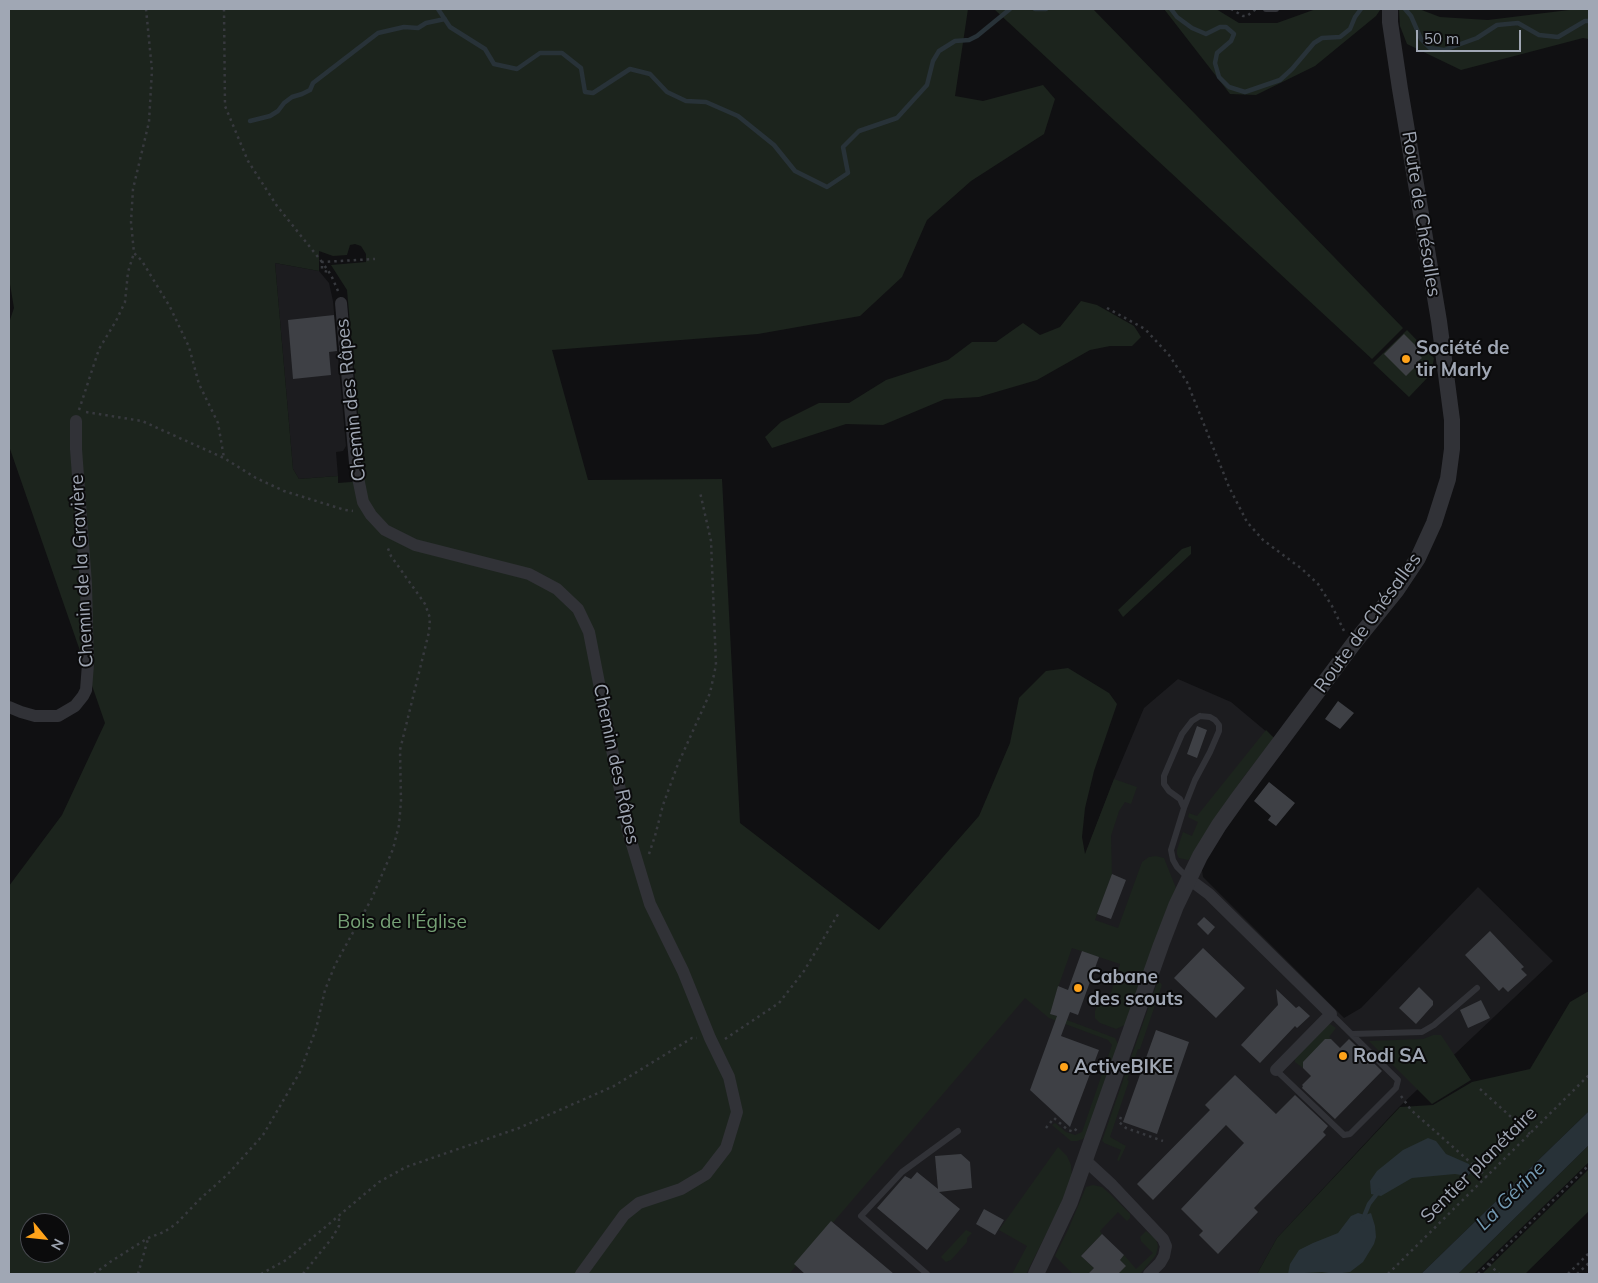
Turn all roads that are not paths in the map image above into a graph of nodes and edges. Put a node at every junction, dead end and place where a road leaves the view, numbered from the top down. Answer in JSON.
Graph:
{"nodes":[{"id":1,"x":1266,"y":9,"type":"edge"},
{"id":2,"x":1276,"y":9,"type":"edge"},
{"id":3,"x":1390,"y":16,"type":"edge"},
{"id":4,"x":341,"y":303,"type":"road end"},
{"id":5,"x":77,"y":416,"type":"road end"},
{"id":6,"x":9,"y":706,"type":"edge"},
{"id":7,"x":1184,"y":808,"type":"junction"},
{"id":8,"x":1189,"y":879,"type":"junction"},
{"id":9,"x":1477,"y":988,"type":"dead end"},
{"id":10,"x":1331,"y":1014,"type":"junction"},
{"id":11,"x":1352,"y":1034,"type":"junction"},
{"id":12,"x":1276,"y":1070,"type":"joint"},
{"id":13,"x":958,"y":1131,"type":"dead end"},
{"id":14,"x":1086,"y":1161,"type":"junction"},
{"id":15,"x":581,"y":1274,"type":"edge"},
{"id":16,"x":927,"y":1274,"type":"edge"},
{"id":17,"x":1036,"y":1274,"type":"edge"},
{"id":18,"x":1150,"y":1274,"type":"edge"}],
"edges":[{"from":1,"to":2,"type":"lane"},
{"from":3,"to":8,"type":"street","name":"Route de Chésalles"},
{"from":4,"to":15,"type":"street","name":"Chemin des Râpes"},
{"from":5,"to":6,"type":"street","name":"Chemin de la Gravière"},
{"from":7,"to":7,"type":"lane"},
{"from":7,"to":8,"type":"lane"},
{"from":8,"to":10,"type":"street"},
{"from":8,"to":14,"type":"street","name":"Route de Chésalles"},
{"from":9,"to":11,"type":"lane"},
{"from":10,"to":11,"type":"lane"},
{"from":10,"to":12,"type":"street"},
{"from":11,"to":12,"type":"lane"},
{"from":13,"to":16,"type":"lane"},
{"from":14,"to":17,"type":"street","name":"Route de Chésalles"},
{"from":14,"to":18,"type":"street"}]}
